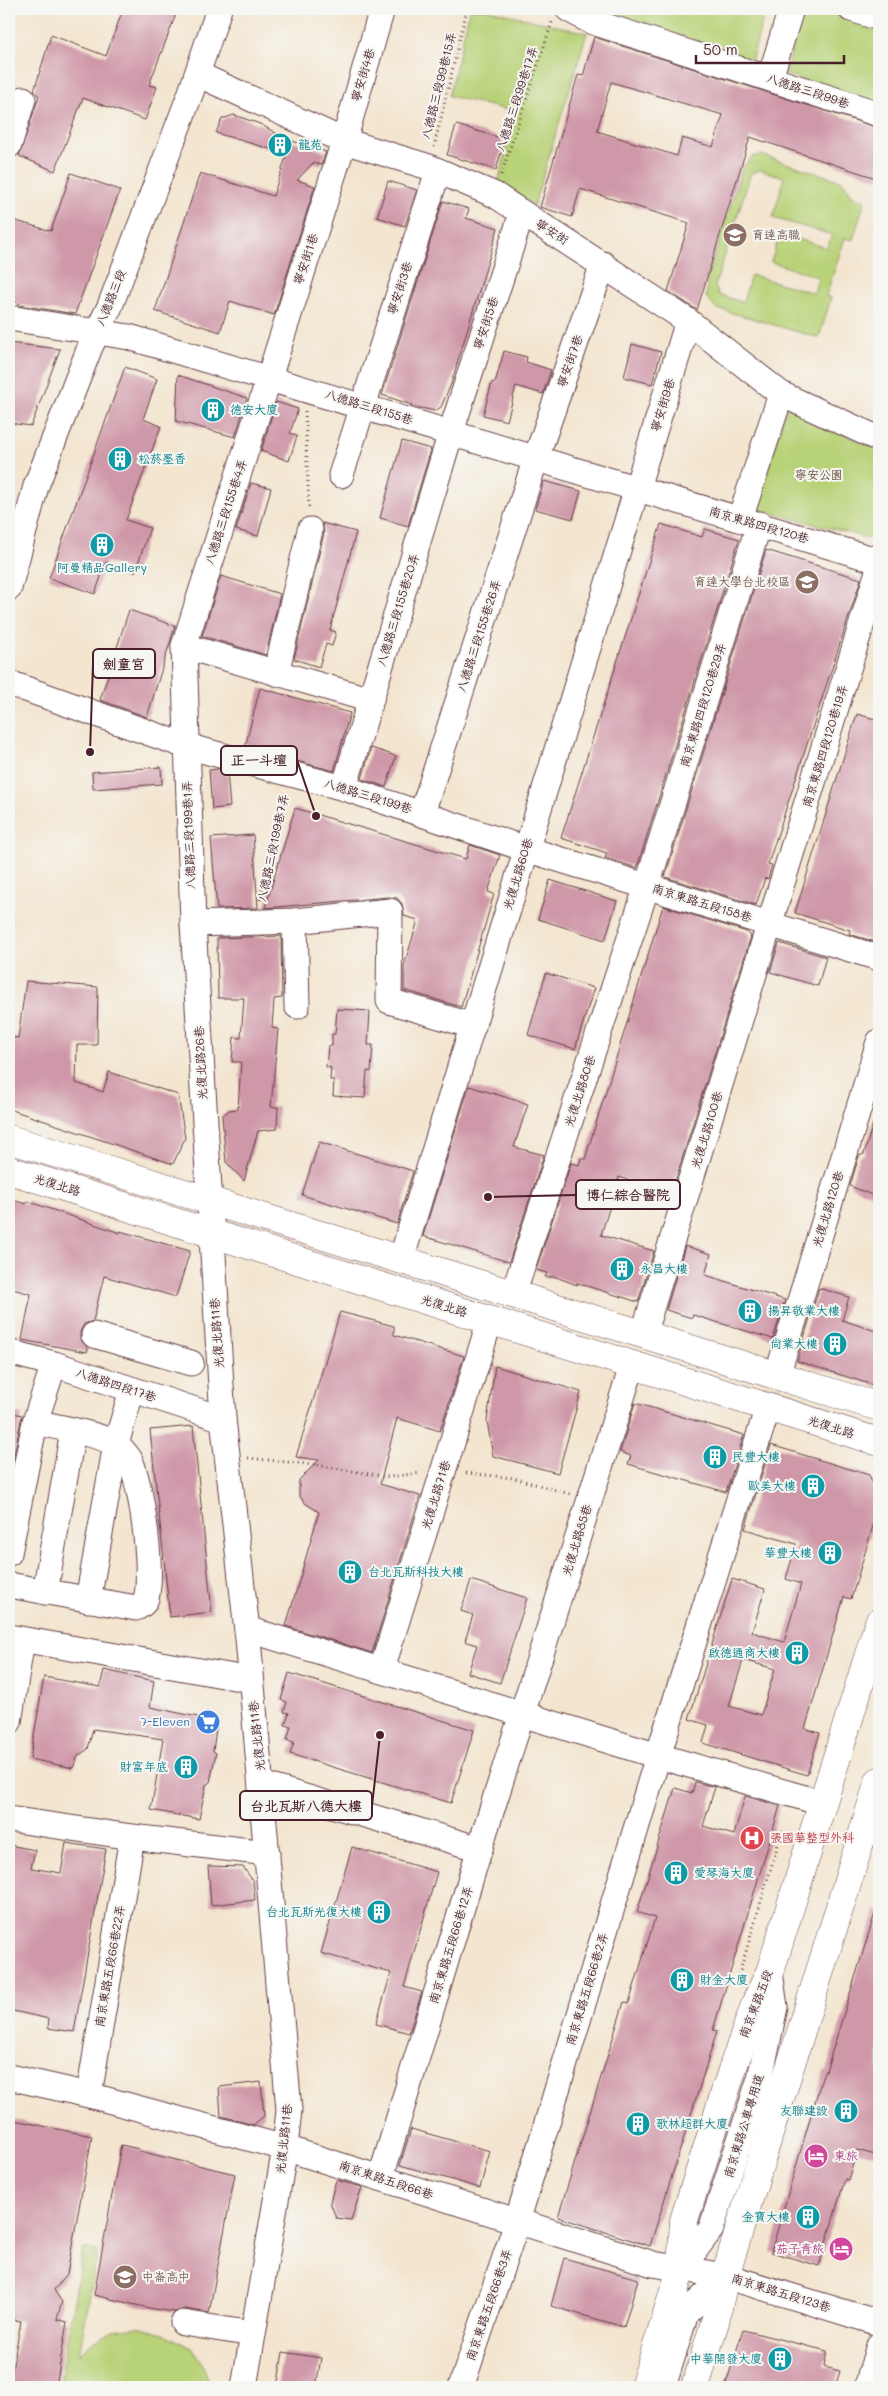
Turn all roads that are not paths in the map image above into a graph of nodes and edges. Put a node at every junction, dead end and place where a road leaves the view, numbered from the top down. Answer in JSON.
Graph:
{"nodes":[{"id":1,"x":219,"y":9,"type":"edge"},
{"id":2,"x":382,"y":9,"type":"edge"},
{"id":3,"x":791,"y":9,"type":"edge"},
{"id":4,"x":850,"y":9,"type":"edge"},
{"id":5,"x":560,"y":13,"type":"edge"},
{"id":6,"x":592,"y":15,"type":"edge"},
{"id":7,"x":879,"y":18,"type":"edge"},
{"id":8,"x":198,"y":74,"type":"junction"},
{"id":9,"x":770,"y":78,"type":"junction"},
{"id":10,"x":23,"y":98,"type":"dead end"},
{"id":11,"x":879,"y":114,"type":"edge"},
{"id":12,"x":344,"y":140,"type":"junction"},
{"id":13,"x":9,"y":145,"type":"edge"},
{"id":14,"x":433,"y":169,"type":"junction"},
{"id":15,"x":522,"y":213,"type":"junction"},
{"id":16,"x":603,"y":264,"type":"junction"},
{"id":17,"x":9,"y":318,"type":"edge"},
{"id":18,"x":688,"y":321,"type":"junction"},
{"id":19,"x":98,"y":332,"type":"junction"},
{"id":20,"x":269,"y":378,"type":"junction"},
{"id":21,"x":781,"y":394,"type":"junction"},
{"id":22,"x":362,"y":405,"type":"junction"},
{"id":23,"x":451,"y":432,"type":"junction"},
{"id":24,"x":878,"y":434,"type":"edge"},
{"id":25,"x":536,"y":458,"type":"junction"},
{"id":26,"x":341,"y":475,"type":"dead end"},
{"id":27,"x":638,"y":489,"type":"junction"},
{"id":28,"x":750,"y":522,"type":"junction"},
{"id":29,"x":310,"y":530,"type":"road end"},
{"id":30,"x":879,"y":562,"type":"edge"},
{"id":31,"x":879,"y":568,"type":"edge"},
{"id":32,"x":9,"y":588,"type":"edge"},
{"id":33,"x":184,"y":646,"type":"junction"},
{"id":34,"x":276,"y":673,"type":"junction"},
{"id":35,"x":9,"y":684,"type":"edge"},
{"id":36,"x":371,"y":700,"type":"junction"},
{"id":37,"x":186,"y":746,"type":"junction"},
{"id":38,"x":344,"y":788,"type":"junction"},
{"id":39,"x":422,"y":813,"type":"junction"},
{"id":40,"x":526,"y":849,"type":"junction"},
{"id":41,"x":647,"y":886,"type":"junction"},
{"id":42,"x":295,"y":921,"type":"junction"},
{"id":43,"x":193,"y":924,"type":"junction"},
{"id":44,"x":770,"y":924,"type":"junction"},
{"id":45,"x":879,"y":958,"type":"edge"},
{"id":46,"x":298,"y":1006,"type":"dead end"},
{"id":47,"x":473,"y":1026,"type":"junction"},
{"id":48,"x":879,"y":1042,"type":"edge"},
{"id":49,"x":9,"y":1140,"type":"edge"},
{"id":50,"x":9,"y":1170,"type":"edge"},
{"id":51,"x":211,"y":1202,"type":"junction"},
{"id":52,"x":213,"y":1234,"type":"junction"},
{"id":53,"x":401,"y":1260,"type":"junction"},
{"id":54,"x":513,"y":1295,"type":"junction"},
{"id":55,"x":490,"y":1320,"type":"junction"},
{"id":56,"x":643,"y":1335,"type":"junction"},
{"id":57,"x":94,"y":1336,"type":"dead end"},
{"id":58,"x":9,"y":1352,"type":"edge"},
{"id":59,"x":153,"y":1353,"type":"junction"},
{"id":60,"x":191,"y":1363,"type":"dead end"},
{"id":61,"x":54,"y":1364,"type":"junction"},
{"id":62,"x":632,"y":1366,"type":"junction"},
{"id":63,"x":777,"y":1376,"type":"junction"},
{"id":64,"x":136,"y":1392,"type":"junction"},
{"id":65,"x":768,"y":1407,"type":"junction"},
{"id":66,"x":879,"y":1407,"type":"edge"},
{"id":67,"x":223,"y":1419,"type":"junction"},
{"id":68,"x":35,"y":1422,"type":"junction"},
{"id":69,"x":74,"y":1431,"type":"junction"},
{"id":70,"x":879,"y":1442,"type":"edge"},
{"id":71,"x":116,"y":1444,"type":"junction"},
{"id":72,"x":9,"y":1554,"type":"edge"},
{"id":73,"x":9,"y":1585,"type":"edge"},
{"id":74,"x":45,"y":1592,"type":"junction"},
{"id":75,"x":88,"y":1600,"type":"junction"},
{"id":76,"x":879,"y":1622,"type":"edge"},
{"id":77,"x":247,"y":1629,"type":"junction"},
{"id":78,"x":15,"y":1638,"type":"edge"},
{"id":79,"x":382,"y":1669,"type":"junction"},
{"id":80,"x":251,"y":1680,"type":"junction"},
{"id":81,"x":524,"y":1714,"type":"junction"},
{"id":82,"x":9,"y":1722,"type":"edge"},
{"id":83,"x":658,"y":1756,"type":"junction"},
{"id":84,"x":879,"y":1781,"type":"edge"},
{"id":85,"x":261,"y":1784,"type":"junction"},
{"id":86,"x":822,"y":1803,"type":"junction"},
{"id":87,"x":9,"y":1818,"type":"edge"},
{"id":88,"x":872,"y":1826,"type":"edge"},
{"id":89,"x":132,"y":1837,"type":"junction"},
{"id":90,"x":480,"y":1849,"type":"junction"},
{"id":91,"x":267,"y":1853,"type":"junction"},
{"id":92,"x":9,"y":2077,"type":"edge"},
{"id":93,"x":89,"y":2095,"type":"junction"},
{"id":94,"x":285,"y":2148,"type":"junction"},
{"id":95,"x":381,"y":2178,"type":"junction"},
{"id":96,"x":516,"y":2222,"type":"junction"},
{"id":97,"x":681,"y":2269,"type":"junction"},
{"id":98,"x":724,"y":2276,"type":"junction"},
{"id":99,"x":183,"y":2323,"type":"dead end"},
{"id":100,"x":879,"y":2323,"type":"edge"},
{"id":101,"x":253,"y":2334,"type":"junction"},
{"id":102,"x":879,"y":2345,"type":"edge"},
{"id":103,"x":244,"y":2387,"type":"edge"},
{"id":104,"x":461,"y":2387,"type":"edge"},
{"id":105,"x":644,"y":2387,"type":"edge"},
{"id":106,"x":664,"y":2387,"type":"edge"},
{"id":107,"x":695,"y":2387,"type":"edge"},
{"id":108,"x":867,"y":2387,"type":"edge"}],
"edges":[{"from":1,"to":8,"type":"street","name":"八德路三段"},
{"from":2,"to":12,"type":"street","name":"寧安街4巷"},
{"from":3,"to":9,"type":"street"},
{"from":4,"to":7,"type":"street"},
{"from":5,"to":6,"type":"street","name":"八德路三段99巷"},
{"from":6,"to":9,"type":"street","name":"八德路三段99巷"},
{"from":8,"to":12,"type":"street","name":"寧安街"},
{"from":8,"to":19,"type":"street","name":"八德路三段"},
{"from":9,"to":11,"type":"street","name":"八德路三段99巷"},
{"from":10,"to":13,"type":"street"},
{"from":12,"to":14,"type":"street","name":"寧安街"},
{"from":12,"to":20,"type":"street","name":"寧安街1巷"},
{"from":14,"to":15,"type":"street","name":"寧安街"},
{"from":14,"to":22,"type":"street","name":"寧安街3巷"},
{"from":15,"to":16,"type":"street","name":"寧安街"},
{"from":15,"to":23,"type":"street","name":"寧安街5巷"},
{"from":16,"to":18,"type":"street","name":"寧安街"},
{"from":16,"to":25,"type":"street","name":"寧安街7巷"},
{"from":17,"to":19,"type":"street","name":"八德路三段155巷"},
{"from":18,"to":21,"type":"street","name":"寧安街"},
{"from":18,"to":27,"type":"street","name":"寧安街9巷"},
{"from":19,"to":20,"type":"street","name":"八德路三段155巷"},
{"from":19,"to":32,"type":"street","name":"八德路三段"},
{"from":20,"to":22,"type":"street","name":"八德路三段155巷"},
{"from":20,"to":33,"type":"street","name":"八德路三段155巷4弄"},
{"from":21,"to":24,"type":"street","name":"寧安街"},
{"from":21,"to":28,"type":"street","name":"南京東路四段120巷29弄"},
{"from":22,"to":23,"type":"street","name":"八德路三段155巷"},
{"from":22,"to":26,"type":"street","name":"寧安街3巷"},
{"from":23,"to":25,"type":"street","name":"八德路三段155巷"},
{"from":23,"to":36,"type":"street","name":"八德路三段155巷20弄"},
{"from":25,"to":27,"type":"street","name":"八德路三段155巷"},
{"from":25,"to":39,"type":"street","name":"八德路三段155巷26弄"},
{"from":27,"to":28,"type":"street","name":"南京東路四段120巷"},
{"from":27,"to":40,"type":"street","name":"光復北路60巷"},
{"from":28,"to":30,"type":"street","name":"南京東路四段120巷"},
{"from":28,"to":41,"type":"street","name":"南京東路四段120巷29弄"},
{"from":29,"to":34,"type":"street"},
{"from":31,"to":44,"type":"street","name":"南京東路四段120巷19弄"},
{"from":33,"to":34,"type":"street"},
{"from":33,"to":37,"type":"street","name":"八德路三段155巷4弄"},
{"from":34,"to":36,"type":"street"},
{"from":35,"to":37,"type":"street","name":"八德路三段199巷"},
{"from":36,"to":38,"type":"street","name":"八德路三段155巷20弄"},
{"from":37,"to":38,"type":"street","name":"八德路三段199巷"},
{"from":37,"to":43,"type":"street","name":"八德路三段199巷1弄"},
{"from":38,"to":39,"type":"street","name":"八德路三段199巷"},
{"from":39,"to":40,"type":"street","name":"八德路三段199巷"},
{"from":40,"to":41,"type":"street","name":"南京東路五段158巷"},
{"from":40,"to":47,"type":"street","name":"光復北路60巷"},
{"from":41,"to":44,"type":"street","name":"南京東路五段158巷"},
{"from":41,"to":54,"type":"street","name":"光復北路80巷"},
{"from":42,"to":43,"type":"street"},
{"from":42,"to":46,"type":"street"},
{"from":42,"to":47,"type":"street"},
{"from":43,"to":51,"type":"street","name":"光復北路26巷"},
{"from":44,"to":45,"type":"street","name":"南京東路五段158巷"},
{"from":44,"to":56,"type":"street","name":"光復北路100巷"},
{"from":47,"to":53,"type":"street","name":"光復北路60巷"},
{"from":48,"to":63,"type":"street","name":"光復北路120巷"},
{"from":49,"to":51,"type":"main road"},
{"from":50,"to":52,"type":"main road","name":"光復北路"},
{"from":51,"to":52,"type":"street","name":"光復北路11巷"},
{"from":51,"to":53,"type":"main road"},
{"from":52,"to":55,"type":"main road","name":"光復北路"},
{"from":52,"to":67,"type":"street","name":"光復北路11巷"},
{"from":53,"to":54,"type":"main road"},
{"from":54,"to":56,"type":"main road"},
{"from":55,"to":62,"type":"main road","name":"光復北路"},
{"from":55,"to":79,"type":"street","name":"光復北路71巷"},
{"from":56,"to":63,"type":"main road"},
{"from":57,"to":59,"type":"street"},
{"from":58,"to":61,"type":"street","name":"八德路四段17巷"},
{"from":59,"to":60,"type":"street"},
{"from":59,"to":64,"type":"street"},
{"from":61,"to":64,"type":"street","name":"八德路四段17巷"},
{"from":61,"to":68,"type":"street"},
{"from":62,"to":65,"type":"main road","name":"光復北路"},
{"from":62,"to":81,"type":"street","name":"光復北路85巷"},
{"from":63,"to":66,"type":"main road"},
{"from":64,"to":67,"type":"street","name":"八德路四段17巷"},
{"from":64,"to":71,"type":"street"},
{"from":65,"to":70,"type":"main road","name":"光復北路"},
{"from":65,"to":83,"type":"street","name":"南京東路五段66巷2弄"},
{"from":67,"to":77,"type":"street","name":"光復北路11巷"},
{"from":68,"to":69,"type":"street"},
{"from":68,"to":72,"type":"street"},
{"from":69,"to":71,"type":"street"},
{"from":69,"to":74,"type":"street"},
{"from":71,"to":75,"type":"street"},
{"from":71,"to":75,"type":"street"},
{"from":73,"to":74,"type":"street"},
{"from":74,"to":75,"type":"street"},
{"from":76,"to":86,"type":"main road","name":"南京東路五段"},
{"from":77,"to":79,"type":"street"},
{"from":77,"to":80,"type":"street","name":"光復北路11巷"},
{"from":78,"to":80,"type":"street"},
{"from":78,"to":82,"type":"street"},
{"from":79,"to":81,"type":"street"},
{"from":80,"to":85,"type":"street","name":"光復北路11巷"},
{"from":81,"to":83,"type":"street"},
{"from":81,"to":90,"type":"street","name":"南京東路五段66巷12弄"},
{"from":83,"to":86,"type":"street"},
{"from":83,"to":96,"type":"street","name":"南京東路五段66巷2弄"},
{"from":84,"to":88,"type":"main road"},
{"from":85,"to":90,"type":"street"},
{"from":85,"to":91,"type":"street","name":"光復北路11巷"},
{"from":86,"to":97,"type":"main road","name":"南京東路五段"},
{"from":87,"to":89,"type":"street"},
{"from":88,"to":98,"type":"main road"},
{"from":89,"to":91,"type":"street"},
{"from":89,"to":93,"type":"street","name":"南京東路五段66巷22弄"},
{"from":90,"to":95,"type":"street","name":"南京東路五段66巷12弄"},
{"from":91,"to":94,"type":"street","name":"光復北路11巷"},
{"from":92,"to":93,"type":"street","name":"南京東路五段66巷"},
{"from":93,"to":94,"type":"street","name":"南京東路五段66巷"},
{"from":94,"to":95,"type":"street","name":"南京東路五段66巷"},
{"from":94,"to":101,"type":"street","name":"光復北路11巷"},
{"from":95,"to":96,"type":"street","name":"南京東路五段66巷"},
{"from":96,"to":97,"type":"street","name":"南京東路五段66巷"},
{"from":96,"to":104,"type":"street","name":"南京東路五段66巷3弄"},
{"from":97,"to":98,"type":"street","name":"南京東路五段123巷"},
{"from":97,"to":105,"type":"main road","name":"南京東路五段"},
{"from":98,"to":100,"type":"street","name":"南京東路五段123巷"},
{"from":98,"to":106,"type":"street"},
{"from":98,"to":107,"type":"main road"},
{"from":99,"to":101,"type":"street"},
{"from":101,"to":103,"type":"street","name":"光復北路11巷"},
{"from":102,"to":108,"type":"street"}]}
